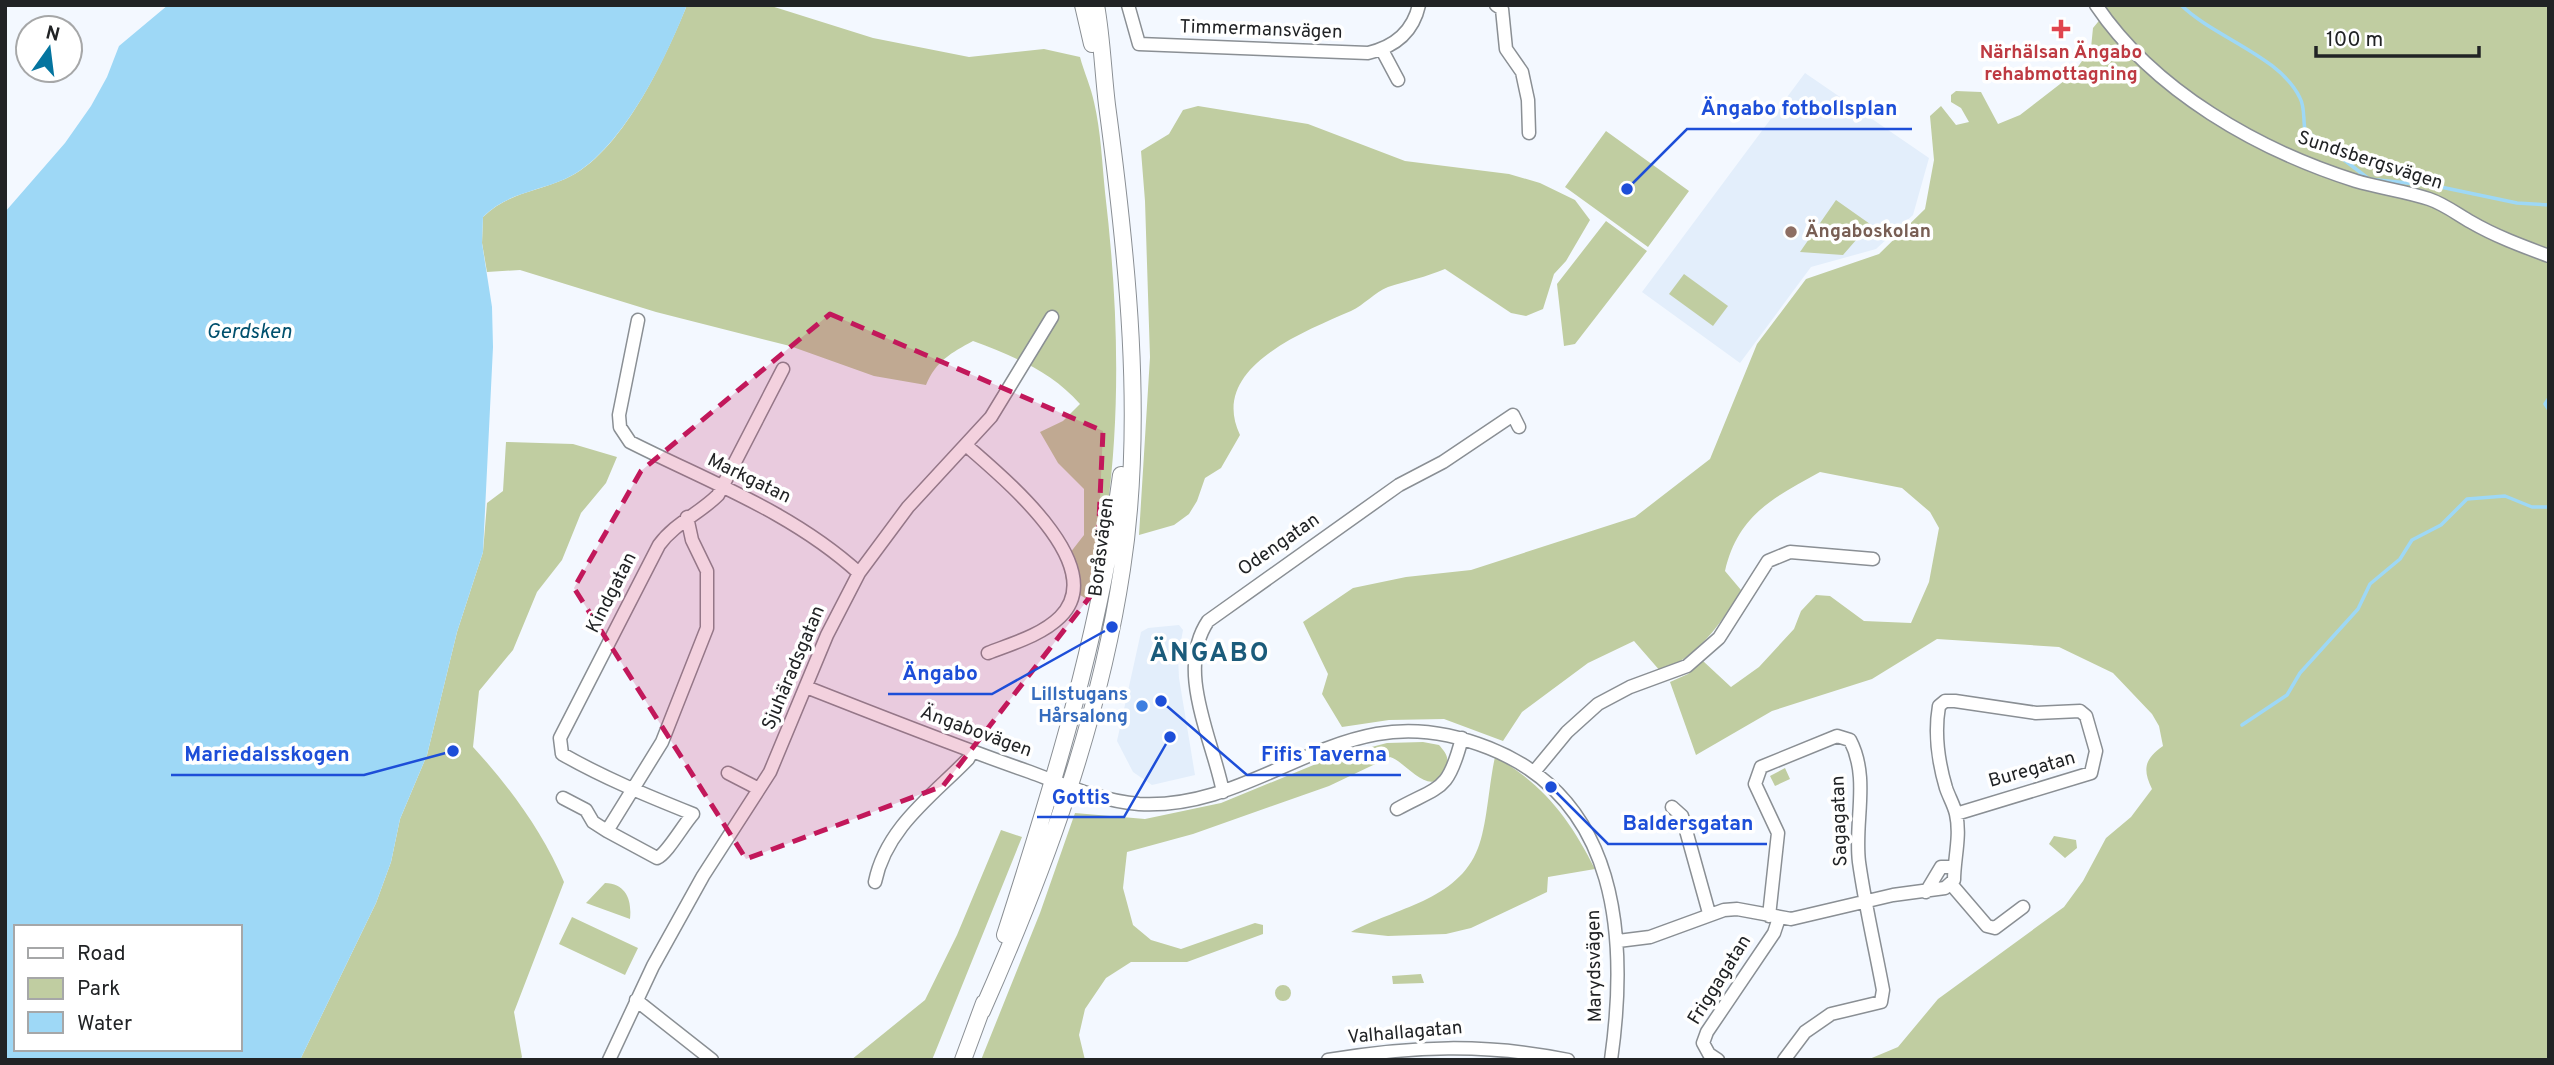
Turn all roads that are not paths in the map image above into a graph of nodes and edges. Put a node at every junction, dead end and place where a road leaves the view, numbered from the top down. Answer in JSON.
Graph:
{"nodes":[{"id":1,"x":1083,"y":5,"type":"edge"},
{"id":2,"x":1096,"y":5,"type":"edge"},
{"id":3,"x":1128,"y":5,"type":"edge"},
{"id":4,"x":1419,"y":5,"type":"edge"},
{"id":5,"x":2096,"y":5,"type":"edge"},
{"id":6,"x":1499,"y":7,"type":"edge"},
{"id":7,"x":1382,"y":50,"type":"junction"},
{"id":8,"x":1398,"y":80,"type":"dead end"},
{"id":9,"x":1106,"y":97,"type":"junction"},
{"id":10,"x":1529,"y":133,"type":"dead end"},
{"id":11,"x":2549,"y":256,"type":"edge"},
{"id":12,"x":1052,"y":317,"type":"dead end"},
{"id":13,"x":638,"y":320,"type":"dead end"},
{"id":14,"x":783,"y":369,"type":"dead end"},
{"id":15,"x":1519,"y":427,"type":"dead end"},
{"id":16,"x":967,"y":446,"type":"junction"},
{"id":17,"x":723,"y":486,"type":"junction"},
{"id":18,"x":687,"y":517,"type":"junction"},
{"id":19,"x":1873,"y":559,"type":"dead end"},
{"id":20,"x":859,"y":573,"type":"junction"},
{"id":21,"x":988,"y":653,"type":"dead end"},
{"id":22,"x":806,"y":687,"type":"junction"},
{"id":23,"x":1462,"y":738,"type":"junction"},
{"id":24,"x":972,"y":752,"type":"junction"},
{"id":25,"x":1534,"y":772,"type":"junction"},
{"id":26,"x":728,"y":773,"type":"dead end"},
{"id":27,"x":1062,"y":784,"type":"junction"},
{"id":28,"x":632,"y":789,"type":"junction"},
{"id":29,"x":759,"y":789,"type":"junction"},
{"id":30,"x":1223,"y":792,"type":"junction"},
{"id":31,"x":564,"y":799,"type":"dead end"},
{"id":32,"x":1672,"y":807,"type":"dead end"},
{"id":33,"x":1396,"y":809,"type":"dead end"},
{"id":34,"x":1956,"y":814,"type":"junction"},
{"id":35,"x":607,"y":831,"type":"junction"},
{"id":36,"x":1952,"y":867,"type":"junction"},
{"id":37,"x":875,"y":882,"type":"dead end"},
{"id":38,"x":1951,"y":884,"type":"junction"},
{"id":39,"x":1926,"y":892,"type":"junction"},
{"id":40,"x":1866,"y":901,"type":"junction"},
{"id":41,"x":2023,"y":907,"type":"dead end"},
{"id":42,"x":1709,"y":913,"type":"junction"},
{"id":43,"x":1774,"y":917,"type":"junction"},
{"id":44,"x":1618,"y":941,"type":"junction"},
{"id":45,"x":636,"y":1000,"type":"junction"},
{"id":46,"x":1525,"y":1055,"type":"edge"},
{"id":47,"x":609,"y":1060,"type":"edge"},
{"id":48,"x":712,"y":1060,"type":"edge"},
{"id":49,"x":963,"y":1060,"type":"edge"},
{"id":50,"x":1328,"y":1060,"type":"edge"},
{"id":51,"x":1568,"y":1060,"type":"edge"},
{"id":52,"x":1611,"y":1060,"type":"edge"},
{"id":53,"x":1717,"y":1060,"type":"edge"},
{"id":54,"x":1784,"y":1060,"type":"edge"}],
"edges":[{"from":1,"to":9,"type":"main road","name":"Boråsvägen"},
{"from":2,"to":9,"type":"main road","name":"Boråsvägen"},
{"from":3,"to":7,"type":"street","name":"Timmermansvägen"},
{"from":4,"to":7,"type":"street"},
{"from":5,"to":11,"type":"street","name":"Sundsbergsvägen"},
{"from":6,"to":10,"type":"street"},
{"from":7,"to":8,"type":"street"},
{"from":9,"to":27,"type":"main road","name":"Boråsvägen"},
{"from":12,"to":16,"type":"street","name":"Sjuhäradsgatan"},
{"from":13,"to":17,"type":"street","name":"Markgatan"},
{"from":14,"to":17,"type":"street","name":"Kindgatan"},
{"from":15,"to":30,"type":"street","name":"Odengatan"},
{"from":16,"to":20,"type":"street","name":"Sjuhäradsgatan"},
{"from":16,"to":21,"type":"street"},
{"from":17,"to":18,"type":"street","name":"Kindgatan"},
{"from":17,"to":20,"type":"street","name":"Markgatan"},
{"from":18,"to":28,"type":"street"},
{"from":18,"to":28,"type":"street","name":"Kindgatan"},
{"from":19,"to":25,"type":"street"},
{"from":20,"to":22,"type":"street","name":"Sjuhäradsgatan"},
{"from":22,"to":24,"type":"street","name":"Ängabovägen"},
{"from":22,"to":29,"type":"street","name":"Sjuhäradsgatan"},
{"from":23,"to":25,"type":"street","name":"Marydsvägen"},
{"from":23,"to":30,"type":"street","name":"Marydsvägen"},
{"from":23,"to":33,"type":"street"},
{"from":24,"to":27,"type":"street","name":"Ängabovägen"},
{"from":24,"to":37,"type":"street"},
{"from":25,"to":44,"type":"street","name":"Marydsvägen"},
{"from":26,"to":29,"type":"street"},
{"from":27,"to":30,"type":"street","name":"Marydsvägen"},
{"from":27,"to":49,"type":"main road","name":"Boråsvägen"},
{"from":28,"to":35,"type":"street"},
{"from":28,"to":35,"type":"street"},
{"from":29,"to":45,"type":"street","name":"Sjuhäradsgatan"},
{"from":31,"to":35,"type":"street"},
{"from":32,"to":42,"type":"street"},
{"from":34,"to":34,"type":"street","name":"Buregatan"},
{"from":34,"to":36,"type":"street","name":"Buregatan"},
{"from":36,"to":38,"type":"street","name":"Buregatan"},
{"from":36,"to":39,"type":"street"},
{"from":38,"to":39,"type":"street"},
{"from":38,"to":41,"type":"street"},
{"from":39,"to":40,"type":"street"},
{"from":40,"to":43,"type":"street"},
{"from":40,"to":43,"type":"street","name":"Sagagatan"},
{"from":40,"to":54,"type":"street"},
{"from":42,"to":43,"type":"street"},
{"from":42,"to":44,"type":"street"},
{"from":43,"to":53,"type":"street","name":"Friggagatan"},
{"from":44,"to":52,"type":"street","name":"Marydsvägen"},
{"from":45,"to":47,"type":"street","name":"Sjuhäradsgatan"},
{"from":45,"to":48,"type":"street"},
{"from":46,"to":50,"type":"street","name":"Valhallagatan"},
{"from":46,"to":51,"type":"street","name":"Valhallagatan"}]}
